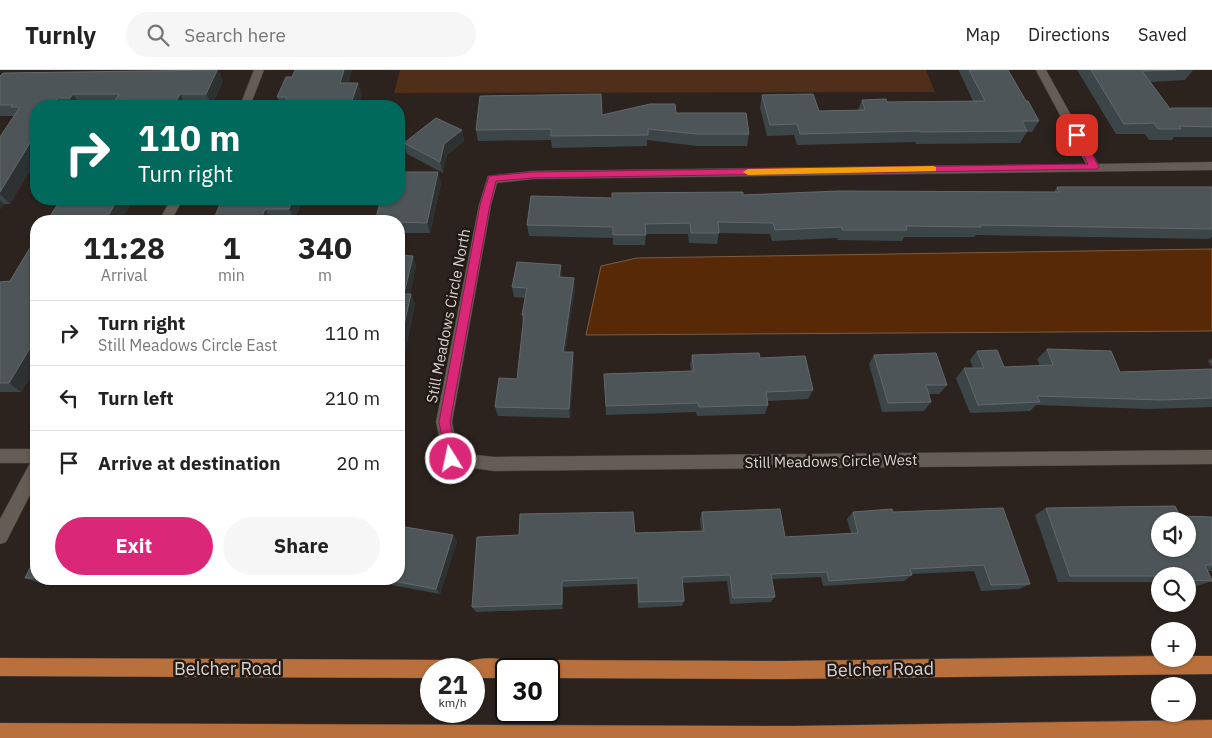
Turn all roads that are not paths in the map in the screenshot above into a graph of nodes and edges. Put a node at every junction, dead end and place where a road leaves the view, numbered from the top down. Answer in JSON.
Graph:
{"nodes":[{"id":1,"x":259,"y":70,"type":"edge"},
{"id":2,"x":1041,"y":70,"type":"edge"},
{"id":3,"x":247,"y":100,"type":"edge"},
{"id":4,"x":1212,"y":166,"type":"edge"},
{"id":5,"x":1094,"y":167,"type":"junction"},
{"id":6,"x":0,"y":456,"type":"edge"},
{"id":7,"x":30,"y":456,"type":"edge"},
{"id":8,"x":1212,"y":457,"type":"edge"},
{"id":9,"x":451,"y":459,"type":"joint"},
{"id":10,"x":30,"y":478,"type":"edge"},
{"id":11,"x":0,"y":536,"type":"edge"},
{"id":12,"x":1212,"y":665,"type":"edge"},
{"id":13,"x":0,"y":667,"type":"edge"},
{"id":14,"x":420,"y":669,"type":"edge"},
{"id":15,"x":560,"y":669,"type":"edge"},
{"id":16,"x":1212,"y":730,"type":"edge"},
{"id":17,"x":0,"y":733,"type":"edge"},
{"id":18,"x":792,"y":737,"type":"edge"}],
"edges":[{"from":1,"to":3,"type":"street"},
{"from":2,"to":5,"type":"street"},
{"from":4,"to":5,"type":"street"},
{"from":5,"to":9,"type":"street","name":"Still Meadows Circle North"},
{"from":6,"to":7,"type":"street"},
{"from":8,"to":9,"type":"street","name":"Still Meadows Circle West"},
{"from":10,"to":11,"type":"street"},
{"from":12,"to":15,"type":"main road","name":"Belcher Road"},
{"from":13,"to":14,"type":"main road","name":"Belcher Road"},
{"from":16,"to":18,"type":"main road"},
{"from":17,"to":18,"type":"main road"}]}
